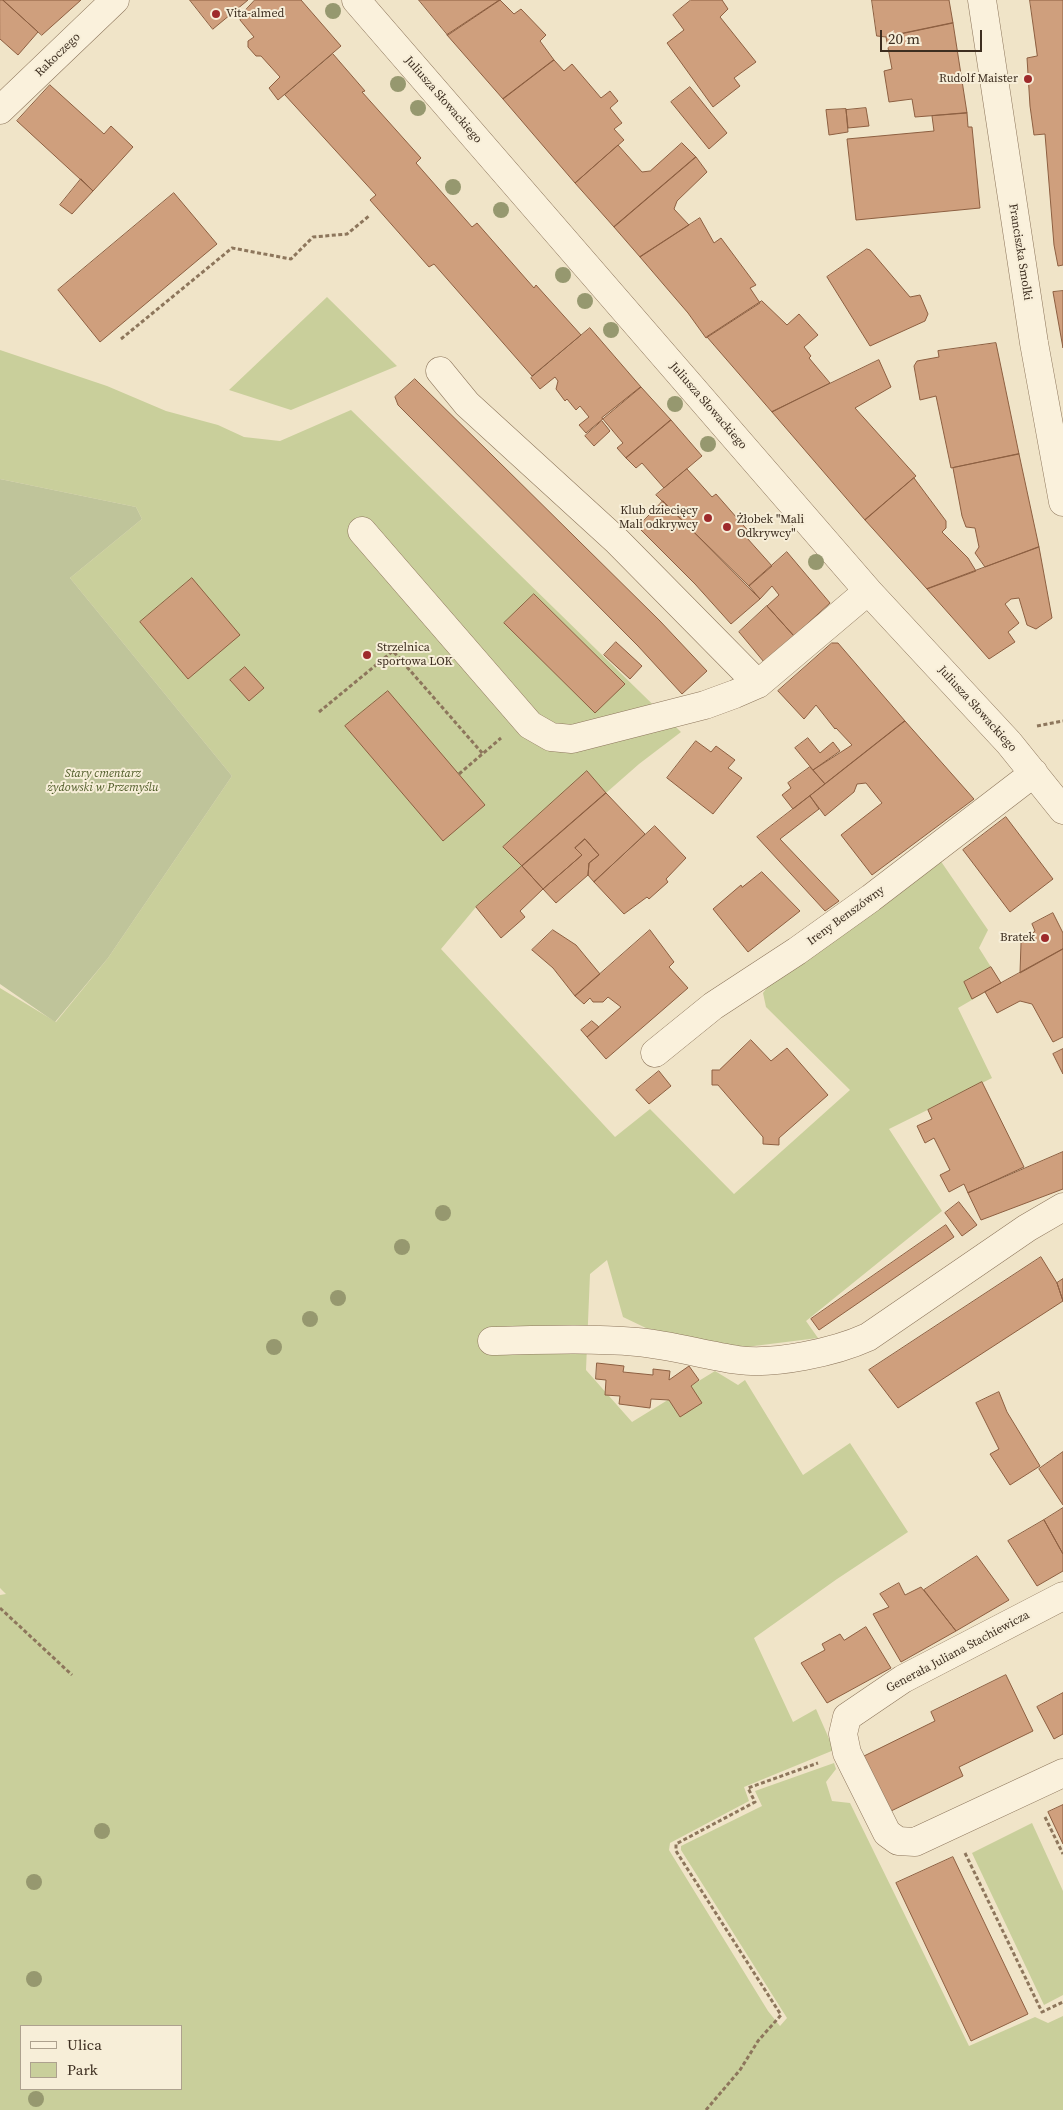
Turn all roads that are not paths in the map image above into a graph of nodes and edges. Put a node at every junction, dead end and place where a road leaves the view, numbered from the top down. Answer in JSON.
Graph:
{"nodes":[{"id":1,"x":115,"y":0,"type":"edge"},
{"id":2,"x":356,"y":0,"type":"edge"},
{"id":3,"x":982,"y":0,"type":"edge"},
{"id":4,"x":0,"y":110,"type":"edge"},
{"id":5,"x":440,"y":371,"type":"dead end"},
{"id":6,"x":1063,"y":502,"type":"edge"},
{"id":7,"x":362,"y":531,"type":"dead end"},
{"id":8,"x":868,"y":591,"type":"junction"},
{"id":9,"x":758,"y":684,"type":"junction"},
{"id":10,"x":1034,"y":773,"type":"junction"},
{"id":11,"x":1063,"y":810,"type":"edge"},
{"id":12,"x":655,"y":1053,"type":"dead end"},
{"id":13,"x":1063,"y":1207,"type":"edge"},
{"id":14,"x":492,"y":1341,"type":"dead end"},
{"id":15,"x":1063,"y":1596,"type":"edge"},
{"id":16,"x":1063,"y":1773,"type":"edge"}],
"edges":[{"from":1,"to":4,"type":"street","name":"Rakoczego"},
{"from":2,"to":8,"type":"street","name":"Juliusza Słowackiego"},
{"from":3,"to":6,"type":"street","name":"Franciszka Smolki"},
{"from":5,"to":9,"type":"street"},
{"from":7,"to":9,"type":"street"},
{"from":8,"to":9,"type":"street"},
{"from":8,"to":10,"type":"street","name":"Juliusza Słowackiego"},
{"from":10,"to":11,"type":"street","name":"Juliusza Słowackiego"},
{"from":10,"to":12,"type":"street","name":"Ireny Benszówny"},
{"from":13,"to":14,"type":"street"},
{"from":15,"to":16,"type":"street","name":"Generała Juliana Stachiewicza"}]}
